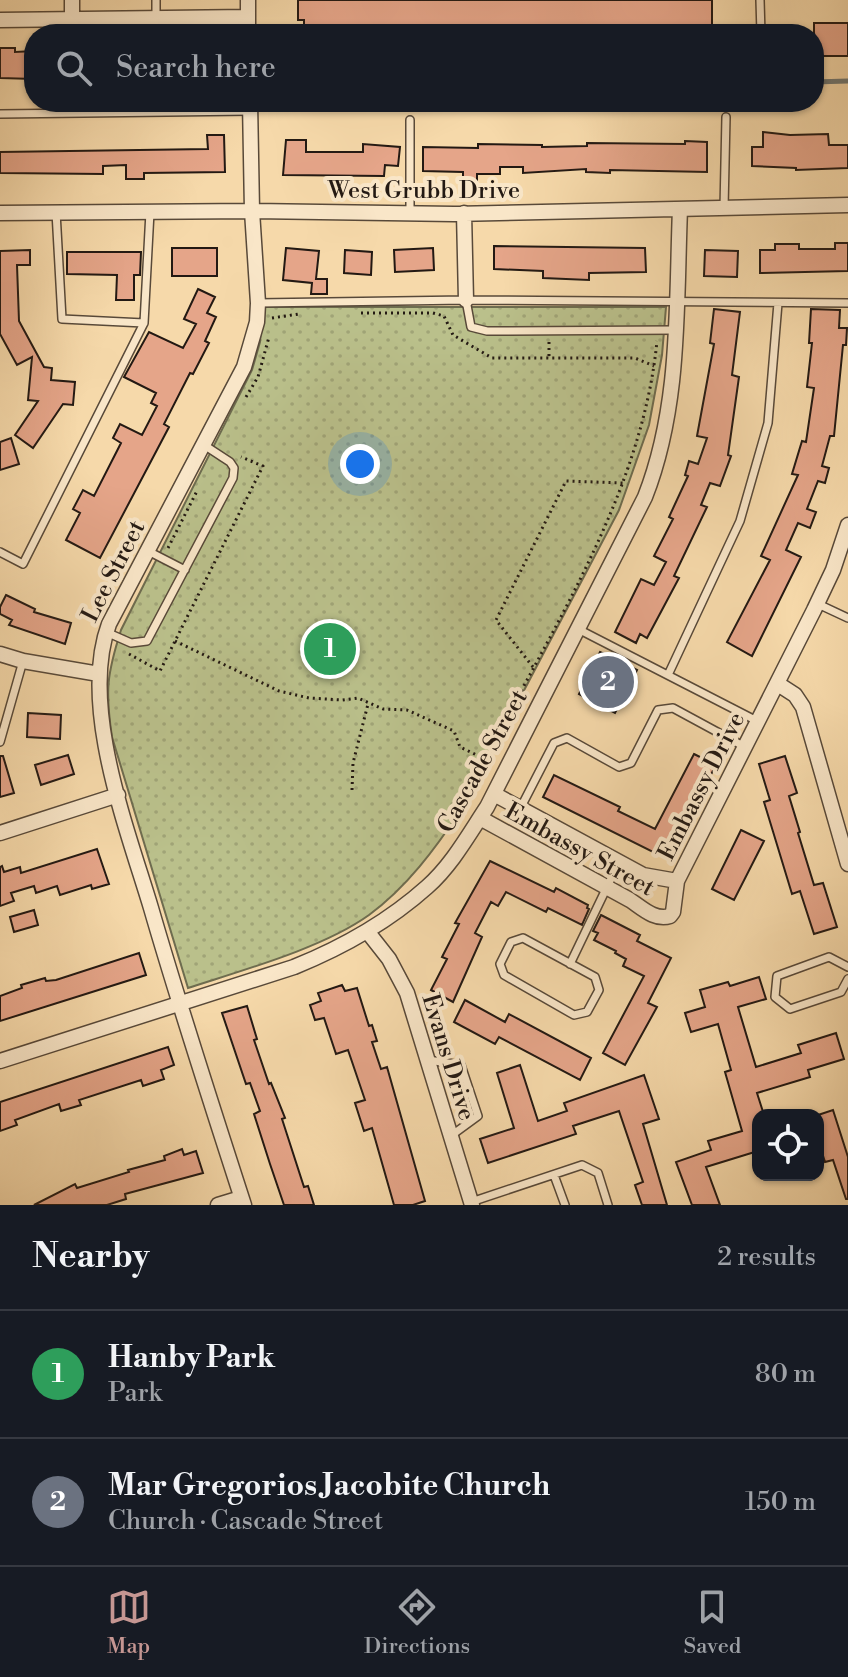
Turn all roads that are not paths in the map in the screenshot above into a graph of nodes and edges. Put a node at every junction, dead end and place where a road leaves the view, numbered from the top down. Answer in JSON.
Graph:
{"nodes":[{"id":1,"x":72,"y":0,"type":"edge"},
{"id":2,"x":156,"y":0,"type":"edge"},
{"id":3,"x":248,"y":0,"type":"edge"},
{"id":4,"x":760,"y":0,"type":"edge"},
{"id":5,"x":248,"y":17,"type":"junction"},
{"id":6,"x":156,"y":18,"type":"junction"},
{"id":7,"x":72,"y":19,"type":"junction"},
{"id":8,"x":0,"y":20,"type":"edge"},
{"id":9,"x":248,"y":24,"type":"edge"},
{"id":10,"x":761,"y":24,"type":"edge"},
{"id":11,"x":62,"y":112,"type":"edge"},
{"id":12,"x":250,"y":112,"type":"edge"},
{"id":13,"x":0,"y":114,"type":"edge"},
{"id":14,"x":726,"y":117,"type":"dead end"},
{"id":15,"x":410,"y":120,"type":"dead end"},
{"id":16,"x":848,"y":205,"type":"edge"},
{"id":17,"x":724,"y":208,"type":"junction"},
{"id":18,"x":680,"y":209,"type":"junction"},
{"id":19,"x":252,"y":211,"type":"junction"},
{"id":20,"x":56,"y":212,"type":"junction"},
{"id":21,"x":150,"y":212,"type":"junction"},
{"id":22,"x":0,"y":213,"type":"edge"},
{"id":23,"x":410,"y":213,"type":"junction"},
{"id":24,"x":464,"y":213,"type":"junction"},
{"id":25,"x":466,"y":300,"type":"junction"},
{"id":26,"x":258,"y":303,"type":"junction"},
{"id":27,"x":676,"y":303,"type":"junction"},
{"id":28,"x":778,"y":303,"type":"junction"},
{"id":29,"x":848,"y":303,"type":"edge"},
{"id":30,"x":144,"y":323,"type":"junction"},
{"id":31,"x":675,"y":330,"type":"junction"},
{"id":32,"x":204,"y":445,"type":"junction"},
{"id":33,"x":848,"y":525,"type":"edge"},
{"id":34,"x":148,"y":551,"type":"junction"},
{"id":35,"x":0,"y":552,"type":"edge"},
{"id":36,"x":185,"y":570,"type":"junction"},
{"id":37,"x":817,"y":604,"type":"junction"},
{"id":38,"x":848,"y":618,"type":"edge"},
{"id":39,"x":578,"y":629,"type":"junction"},
{"id":40,"x":106,"y":632,"type":"junction"},
{"id":41,"x":0,"y":654,"type":"edge"},
{"id":42,"x":23,"y":661,"type":"junction"},
{"id":43,"x":99,"y":674,"type":"junction"},
{"id":44,"x":668,"y":675,"type":"junction"},
{"id":45,"x":778,"y":684,"type":"junction"},
{"id":46,"x":759,"y":722,"type":"junction"},
{"id":47,"x":0,"y":742,"type":"edge"},
{"id":48,"x":745,"y":747,"type":"junction"},
{"id":49,"x":494,"y":794,"type":"junction"},
{"id":50,"x":118,"y":795,"type":"junction"},
{"id":51,"x":520,"y":809,"type":"junction"},
{"id":52,"x":480,"y":818,"type":"junction"},
{"id":53,"x":0,"y":833,"type":"edge"},
{"id":54,"x":619,"y":862,"type":"junction"},
{"id":55,"x":848,"y":864,"type":"edge"},
{"id":56,"x":677,"y":881,"type":"junction"},
{"id":57,"x":607,"y":887,"type":"junction"},
{"id":58,"x":367,"y":931,"type":"junction"},
{"id":59,"x":570,"y":964,"type":"junction"},
{"id":60,"x":848,"y":967,"type":"edge"},
{"id":61,"x":848,"y":979,"type":"edge"},
{"id":62,"x":178,"y":1003,"type":"junction"},
{"id":63,"x":427,"y":1060,"type":"junction"},
{"id":64,"x":0,"y":1061,"type":"edge"},
{"id":65,"x":450,"y":1137,"type":"junction"},
{"id":66,"x":554,"y":1175,"type":"junction"},
{"id":67,"x":242,"y":1201,"type":"edge"},
{"id":68,"x":472,"y":1204,"type":"edge"},
{"id":69,"x":218,"y":1205,"type":"edge"},
{"id":70,"x":565,"y":1205,"type":"edge"},
{"id":71,"x":608,"y":1205,"type":"edge"}],
"edges":[{"from":1,"to":7,"type":"street"},
{"from":2,"to":6,"type":"lane"},
{"from":3,"to":5,"type":"street"},
{"from":4,"to":10,"type":"lane"},
{"from":5,"to":6,"type":"street"},
{"from":5,"to":9,"type":"street"},
{"from":6,"to":7,"type":"street"},
{"from":7,"to":8,"type":"street"},
{"from":11,"to":13,"type":"lane"},
{"from":12,"to":19,"type":"street","name":"Lee Street"},
{"from":14,"to":17,"type":"lane"},
{"from":15,"to":23,"type":"lane"},
{"from":16,"to":17,"type":"street","name":"West Grubb Drive"},
{"from":17,"to":18,"type":"street","name":"West Grubb Drive"},
{"from":18,"to":24,"type":"street","name":"West Grubb Drive"},
{"from":18,"to":27,"type":"street","name":"Cascade Street"},
{"from":19,"to":21,"type":"street","name":"West Grubb Drive"},
{"from":19,"to":23,"type":"street","name":"West Grubb Drive"},
{"from":19,"to":26,"type":"street","name":"Lee Street"},
{"from":20,"to":21,"type":"street","name":"West Grubb Drive"},
{"from":20,"to":22,"type":"street","name":"West Grubb Drive"},
{"from":20,"to":30,"type":"lane"},
{"from":21,"to":30,"type":"lane"},
{"from":23,"to":24,"type":"street","name":"West Grubb Drive"},
{"from":24,"to":25,"type":"street"},
{"from":25,"to":26,"type":"lane"},
{"from":25,"to":27,"type":"lane"},
{"from":25,"to":31,"type":"lane"},
{"from":26,"to":32,"type":"street","name":"Lee Street"},
{"from":27,"to":28,"type":"lane"},
{"from":27,"to":31,"type":"street","name":"Cascade Street"},
{"from":28,"to":29,"type":"lane"},
{"from":28,"to":44,"type":"lane"},
{"from":30,"to":35,"type":"lane"},
{"from":31,"to":39,"type":"street","name":"Cascade Street"},
{"from":32,"to":34,"type":"street","name":"Lee Street"},
{"from":32,"to":36,"type":"lane"},
{"from":33,"to":37,"type":"street","name":"Embassy Drive"},
{"from":34,"to":36,"type":"lane"},
{"from":34,"to":40,"type":"street","name":"Lee Street"},
{"from":36,"to":40,"type":"lane"},
{"from":37,"to":38,"type":"lane"},
{"from":37,"to":45,"type":"street","name":"Embassy Drive"},
{"from":39,"to":44,"type":"lane"},
{"from":39,"to":49,"type":"street","name":"Cascade Street"},
{"from":40,"to":43,"type":"street","name":"Lee Street"},
{"from":41,"to":42,"type":"street"},
{"from":42,"to":43,"type":"street"},
{"from":42,"to":47,"type":"lane"},
{"from":43,"to":50,"type":"street","name":"Lee Street"},
{"from":44,"to":46,"type":"lane"},
{"from":45,"to":46,"type":"street","name":"Embassy Drive"},
{"from":45,"to":55,"type":"street"},
{"from":46,"to":48,"type":"street","name":"Embassy Drive"},
{"from":48,"to":51,"type":"lane"},
{"from":48,"to":56,"type":"street","name":"Embassy Drive"},
{"from":49,"to":51,"type":"street","name":"Embassy Drive"},
{"from":49,"to":52,"type":"street","name":"Cascade Street"},
{"from":50,"to":53,"type":"street"},
{"from":50,"to":62,"type":"street","name":"Lee Street"},
{"from":51,"to":54,"type":"street","name":"Embassy Drive"},
{"from":52,"to":57,"type":"street","name":"Embassy Street"},
{"from":52,"to":58,"type":"street","name":"Cascade Street"},
{"from":54,"to":56,"type":"street","name":"Embassy Drive"},
{"from":54,"to":57,"type":"lane"},
{"from":56,"to":57,"type":"street","name":"Embassy Street"},
{"from":57,"to":59,"type":"lane"},
{"from":58,"to":62,"type":"street","name":"Cascade Street"},
{"from":58,"to":63,"type":"street","name":"Evans Drive"},
{"from":59,"to":59,"type":"lane"},
{"from":60,"to":61,"type":"lane"},
{"from":62,"to":64,"type":"street","name":"Cascade Street"},
{"from":62,"to":67,"type":"street","name":"Lee Street"},
{"from":63,"to":65,"type":"street","name":"Evans Drive"},
{"from":63,"to":65,"type":"lane"},
{"from":65,"to":68,"type":"street","name":"Evans Drive"},
{"from":66,"to":68,"type":"lane"},
{"from":66,"to":70,"type":"lane"},
{"from":66,"to":71,"type":"lane"},
{"from":67,"to":69,"type":"street"}]}
